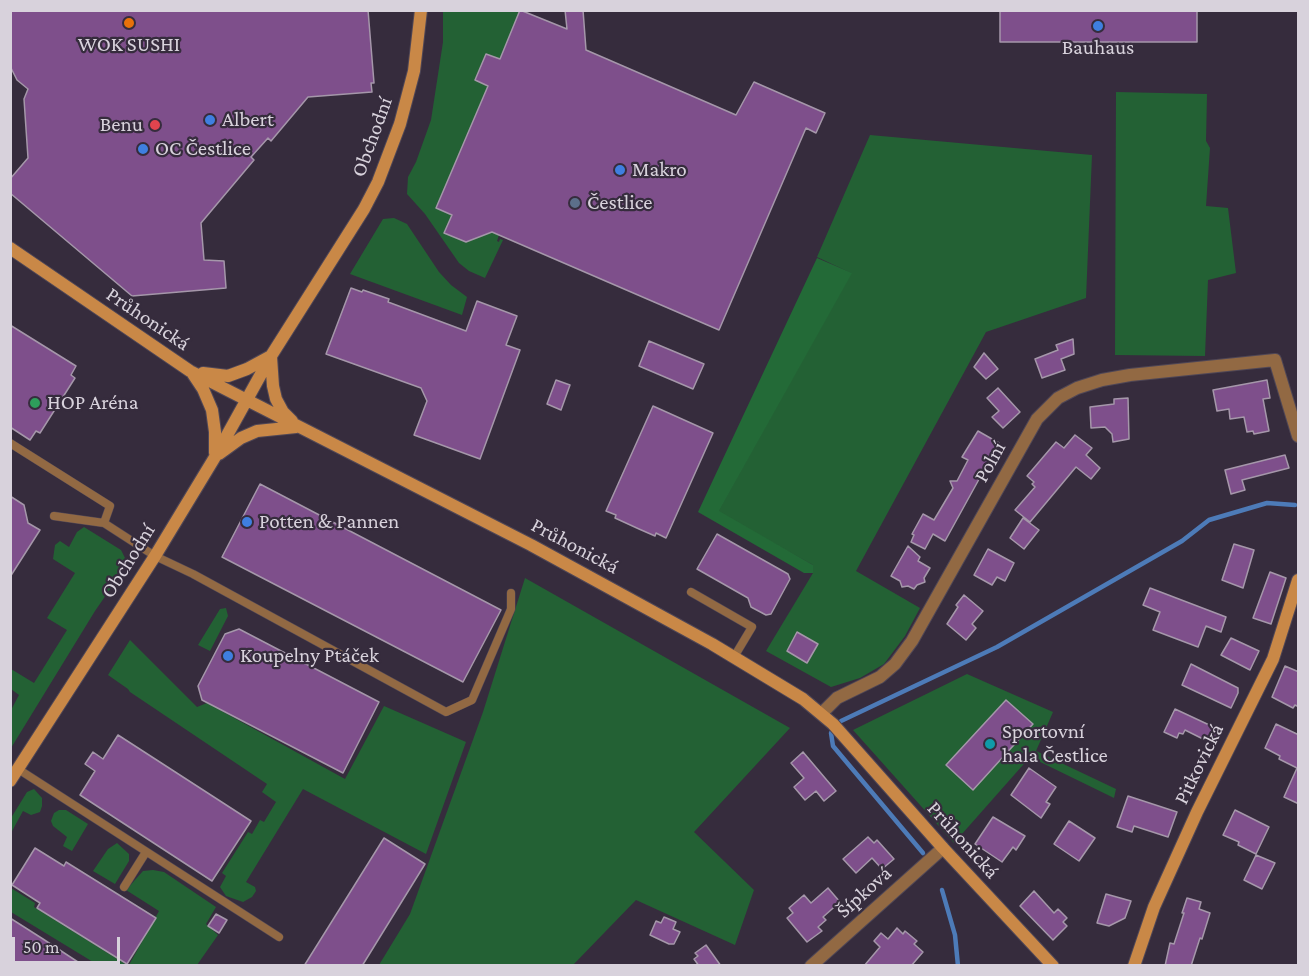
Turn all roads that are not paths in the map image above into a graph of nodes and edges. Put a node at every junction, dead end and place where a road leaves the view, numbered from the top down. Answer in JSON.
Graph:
{"nodes":[{"id":1,"x":421,"y":10,"type":"edge"},
{"id":2,"x":10,"y":248,"type":"edge"},
{"id":3,"x":271,"y":356,"type":"junction"},
{"id":4,"x":190,"y":371,"type":"junction"},
{"id":5,"x":247,"y":400,"type":"junction"},
{"id":6,"x":297,"y":427,"type":"junction"},
{"id":7,"x":1299,"y":436,"type":"edge"},
{"id":8,"x":10,"y":443,"type":"edge"},
{"id":9,"x":215,"y":457,"type":"junction"},
{"id":10,"x":54,"y":516,"type":"dead end"},
{"id":11,"x":104,"y":523,"type":"junction"},
{"id":12,"x":155,"y":556,"type":"junction"},
{"id":13,"x":1299,"y":580,"type":"edge"},
{"id":14,"x":691,"y":592,"type":"dead end"},
{"id":15,"x":511,"y":593,"type":"dead end"},
{"id":16,"x":1297,"y":594,"type":"edge"},
{"id":17,"x":734,"y":657,"type":"junction"},
{"id":18,"x":822,"y":714,"type":"junction"},
{"id":19,"x":18,"y":769,"type":"junction"},
{"id":20,"x":10,"y":781,"type":"edge"},
{"id":21,"x":943,"y":848,"type":"junction"},
{"id":22,"x":146,"y":852,"type":"junction"},
{"id":23,"x":124,"y":887,"type":"dead end"},
{"id":24,"x":279,"y":937,"type":"dead end"},
{"id":25,"x":811,"y":966,"type":"edge"},
{"id":26,"x":1053,"y":966,"type":"edge"},
{"id":27,"x":1134,"y":966,"type":"edge"}],
"edges":[{"from":1,"to":3,"type":"street","name":"Obchodní"},
{"from":2,"to":4,"type":"street","name":"Průhonická"},
{"from":3,"to":4,"type":"street","name":"Obchodní"},
{"from":3,"to":5,"type":"street","name":"Obchodní"},
{"from":3,"to":6,"type":"street"},
{"from":4,"to":5,"type":"street","name":"Průhonická"},
{"from":4,"to":9,"type":"street"},
{"from":5,"to":6,"type":"street","name":"Průhonická"},
{"from":5,"to":9,"type":"street","name":"Obchodní"},
{"from":6,"to":9,"type":"street"},
{"from":6,"to":17,"type":"street","name":"Průhonická"},
{"from":7,"to":18,"type":"street","name":"Polní"},
{"from":8,"to":11,"type":"lane"},
{"from":9,"to":12,"type":"street","name":"Obchodní"},
{"from":10,"to":11,"type":"lane"},
{"from":11,"to":12,"type":"lane"},
{"from":12,"to":15,"type":"lane"},
{"from":12,"to":19,"type":"street","name":"Obchodní"},
{"from":13,"to":16,"type":"street","name":"Pitkovická"},
{"from":14,"to":17,"type":"lane"},
{"from":16,"to":27,"type":"street","name":"Pitkovická"},
{"from":17,"to":18,"type":"street","name":"Průhonická"},
{"from":18,"to":21,"type":"street","name":"Průhonická"},
{"from":19,"to":20,"type":"street","name":"Obchodní"},
{"from":19,"to":22,"type":"lane"},
{"from":21,"to":25,"type":"street","name":"Šípková"},
{"from":21,"to":26,"type":"street","name":"Průhonická"},
{"from":22,"to":23,"type":"lane"},
{"from":22,"to":24,"type":"lane"}]}
